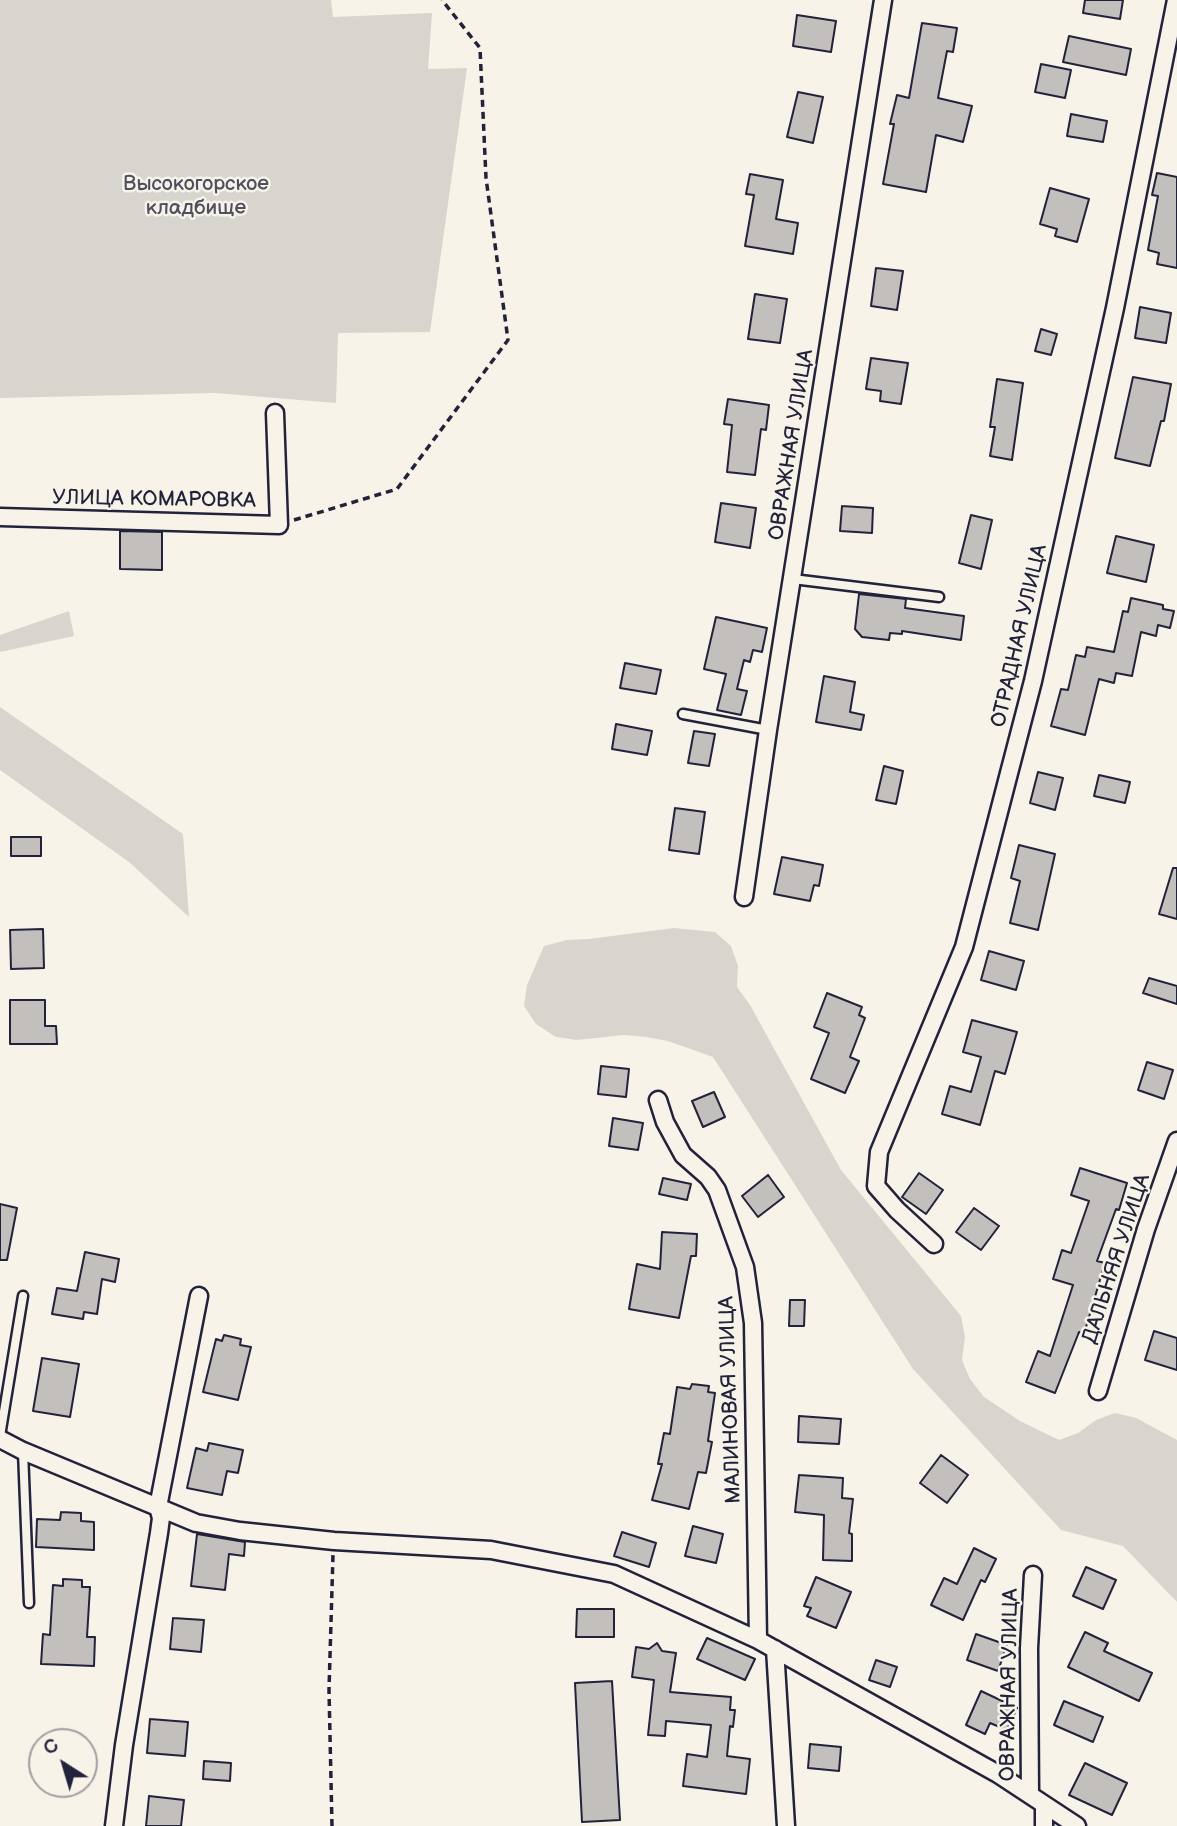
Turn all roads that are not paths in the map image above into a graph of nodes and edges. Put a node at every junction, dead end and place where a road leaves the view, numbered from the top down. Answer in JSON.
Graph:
{"nodes":[{"id":1,"x":883,"y":0,"type":"edge"},
{"id":2,"x":1175,"y":0,"type":"edge"},
{"id":3,"x":275,"y":413,"type":"dead end"},
{"id":4,"x":0,"y":517,"type":"edge"},
{"id":5,"x":793,"y":579,"type":"junction"},
{"id":6,"x":939,"y":597,"type":"dead end"},
{"id":7,"x":683,"y":714,"type":"dead end"},
{"id":8,"x":768,"y":730,"type":"junction"},
{"id":9,"x":744,"y":897,"type":"dead end"},
{"id":10,"x":658,"y":1100,"type":"dead end"},
{"id":11,"x":1177,"y":1141,"type":"edge"},
{"id":12,"x":934,"y":1244,"type":"dead end"},
{"id":13,"x":23,"y":1296,"type":"dead end"},
{"id":14,"x":199,"y":1296,"type":"dead end"},
{"id":15,"x":1098,"y":1391,"type":"dead end"},
{"id":16,"x":0,"y":1437,"type":"edge"},
{"id":17,"x":23,"y":1451,"type":"junction"},
{"id":18,"x":158,"y":1507,"type":"junction"},
{"id":19,"x":1033,"y":1575,"type":"dead end"},
{"id":20,"x":29,"y":1603,"type":"dead end"},
{"id":21,"x":758,"y":1640,"type":"junction"},
{"id":22,"x":775,"y":1649,"type":"junction"},
{"id":23,"x":1030,"y":1795,"type":"junction"},
{"id":24,"x":1044,"y":1805,"type":"junction"},
{"id":25,"x":114,"y":1826,"type":"edge"},
{"id":26,"x":786,"y":1826,"type":"edge"},
{"id":27,"x":1044,"y":1826,"type":"edge"},
{"id":28,"x":1077,"y":1826,"type":"edge"}],
"edges":[{"from":1,"to":5,"type":"street","name":"ОВРАЖНАЯ УЛИЦА"},
{"from":2,"to":12,"type":"street","name":"ОТРАДНАЯ УЛИЦА"},
{"from":3,"to":4,"type":"street","name":"УЛИЦА КОМАРОВКА"},
{"from":5,"to":6,"type":"lane"},
{"from":5,"to":8,"type":"street","name":"ОВРАЖНАЯ УЛИЦА"},
{"from":7,"to":8,"type":"lane"},
{"from":8,"to":9,"type":"street","name":"ОВРАЖНАЯ УЛИЦА"},
{"from":10,"to":21,"type":"street","name":"МАЛИНОВАЯ УЛИЦА"},
{"from":11,"to":15,"type":"street","name":"ДАЛЬНЯЯ УЛИЦА"},
{"from":13,"to":16,"type":"lane"},
{"from":14,"to":18,"type":"street"},
{"from":16,"to":17,"type":"street"},
{"from":17,"to":18,"type":"street"},
{"from":17,"to":20,"type":"lane"},
{"from":18,"to":21,"type":"street"},
{"from":18,"to":25,"type":"street"},
{"from":19,"to":23,"type":"street","name":"ОВРАЖНАЯ УЛИЦА"},
{"from":21,"to":22,"type":"street"},
{"from":22,"to":23,"type":"street"},
{"from":22,"to":26,"type":"street"},
{"from":23,"to":24,"type":"street"},
{"from":24,"to":27,"type":"street"},
{"from":24,"to":28,"type":"street"}]}
